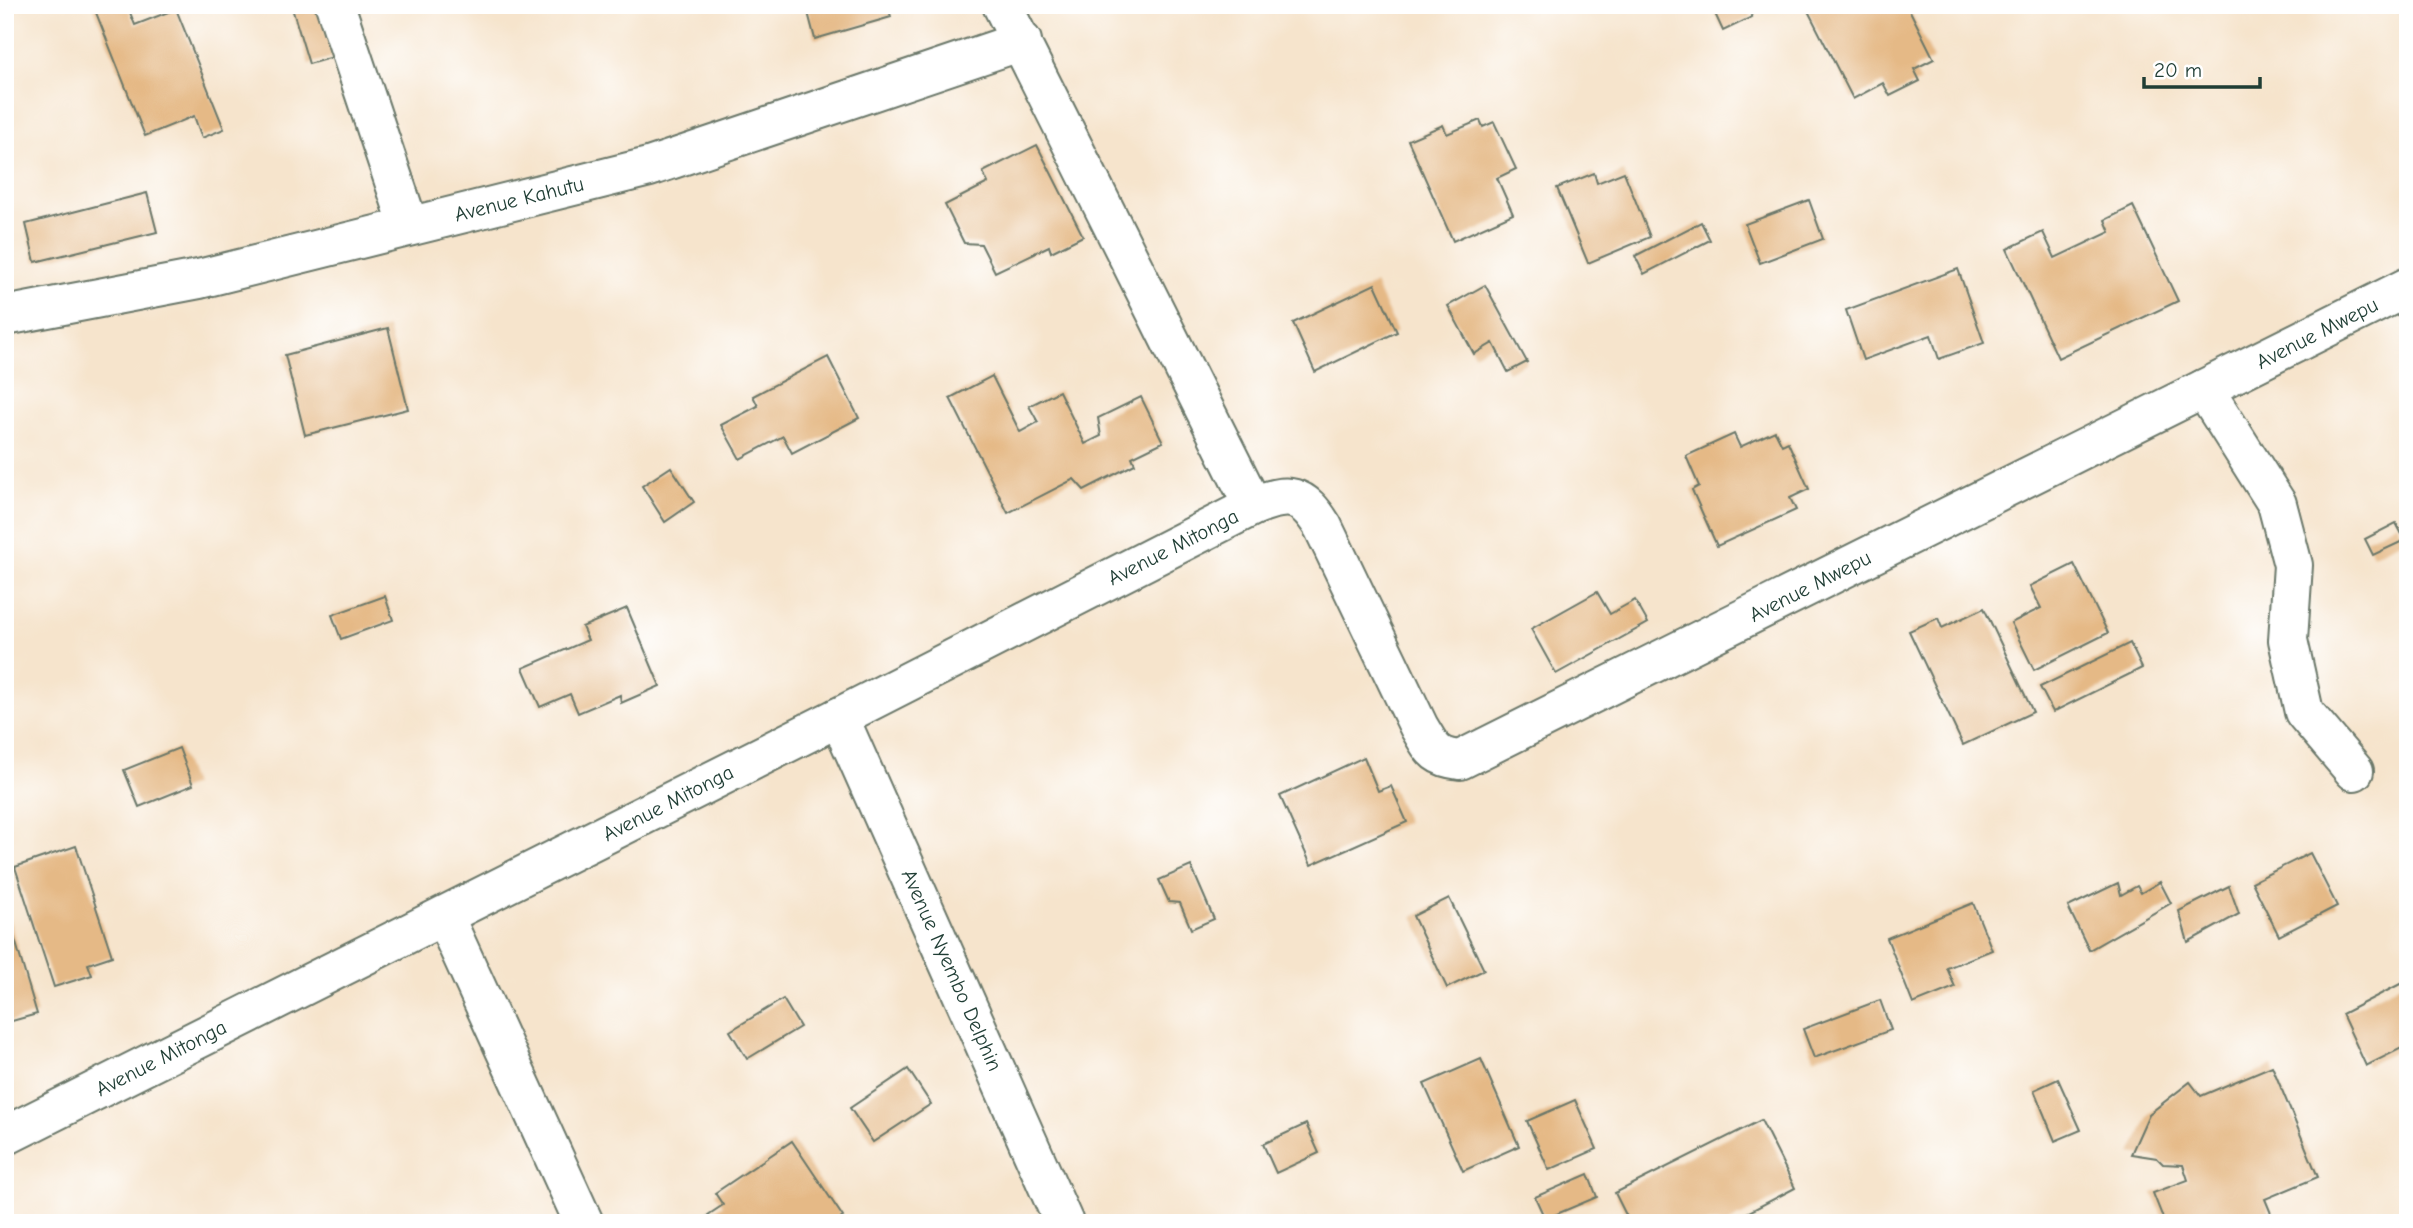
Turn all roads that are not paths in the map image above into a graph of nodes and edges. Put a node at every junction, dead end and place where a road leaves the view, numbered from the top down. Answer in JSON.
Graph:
{"nodes":[{"id":1,"x":335,"y":5,"type":"edge"},
{"id":2,"x":1002,"y":5,"type":"edge"},
{"id":3,"x":1022,"y":41,"type":"junction"},
{"id":4,"x":409,"y":226,"type":"junction"},
{"id":5,"x":2408,"y":287,"type":"edge"},
{"id":6,"x":5,"y":316,"type":"edge"},
{"id":7,"x":2204,"y":389,"type":"junction"},
{"id":8,"x":1253,"y":506,"type":"junction"},
{"id":9,"x":1323,"y":527,"type":"joint"},
{"id":10,"x":839,"y":717,"type":"junction"},
{"id":11,"x":2354,"y":771,"type":"dead end"},
{"id":12,"x":443,"y":916,"type":"junction"},
{"id":13,"x":5,"y":1136,"type":"edge"},
{"id":14,"x":584,"y":1223,"type":"edge"},
{"id":15,"x":1064,"y":1223,"type":"edge"}],
"edges":[{"from":1,"to":4,"type":"street"},
{"from":2,"to":3,"type":"street"},
{"from":3,"to":4,"type":"street","name":"Avenue Kahutu"},
{"from":3,"to":8,"type":"street"},
{"from":4,"to":6,"type":"street","name":"Avenue Kahutu"},
{"from":5,"to":7,"type":"street","name":"Avenue Mwepu"},
{"from":7,"to":9,"type":"street","name":"Avenue Mwepu"},
{"from":7,"to":11,"type":"street"},
{"from":8,"to":9,"type":"street","name":"Avenue Mitonga"},
{"from":8,"to":10,"type":"street","name":"Avenue Mitonga"},
{"from":10,"to":12,"type":"street","name":"Avenue Mitonga"},
{"from":10,"to":15,"type":"street","name":"Avenue Nyembo Delphin"},
{"from":12,"to":13,"type":"street","name":"Avenue Mitonga"},
{"from":12,"to":14,"type":"street"}]}
